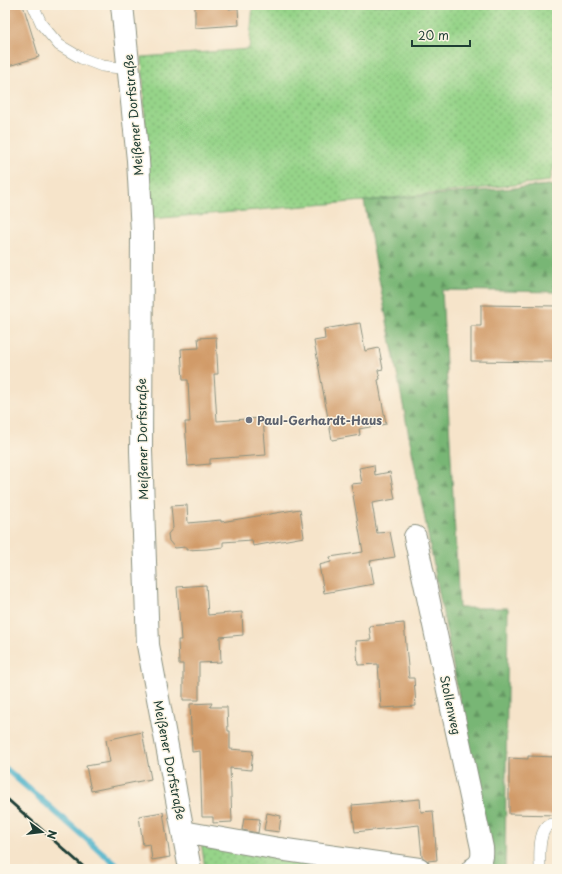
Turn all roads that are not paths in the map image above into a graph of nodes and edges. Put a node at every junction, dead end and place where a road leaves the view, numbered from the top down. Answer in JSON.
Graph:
{"nodes":[{"id":1,"x":33,"y":5,"type":"edge"},
{"id":2,"x":122,"y":5,"type":"edge"},
{"id":3,"x":129,"y":69,"type":"junction"},
{"id":4,"x":415,"y":537,"type":"dead end"},
{"id":5,"x":557,"y":824,"type":"edge"},
{"id":6,"x":183,"y":832,"type":"junction"},
{"id":7,"x":190,"y":869,"type":"edge"},
{"id":8,"x":419,"y":869,"type":"edge"},
{"id":9,"x":473,"y":869,"type":"edge"},
{"id":10,"x":540,"y":869,"type":"edge"}],
"edges":[{"from":1,"to":3,"type":"lane"},
{"from":2,"to":3,"type":"street","name":"Meißener Dorfstraße"},
{"from":3,"to":6,"type":"street","name":"Meißener Dorfstraße"},
{"from":4,"to":9,"type":"street","name":"Stollenweg"},
{"from":5,"to":10,"type":"lane"},
{"from":6,"to":7,"type":"street","name":"Meißener Dorfstraße"},
{"from":6,"to":8,"type":"street"}]}
